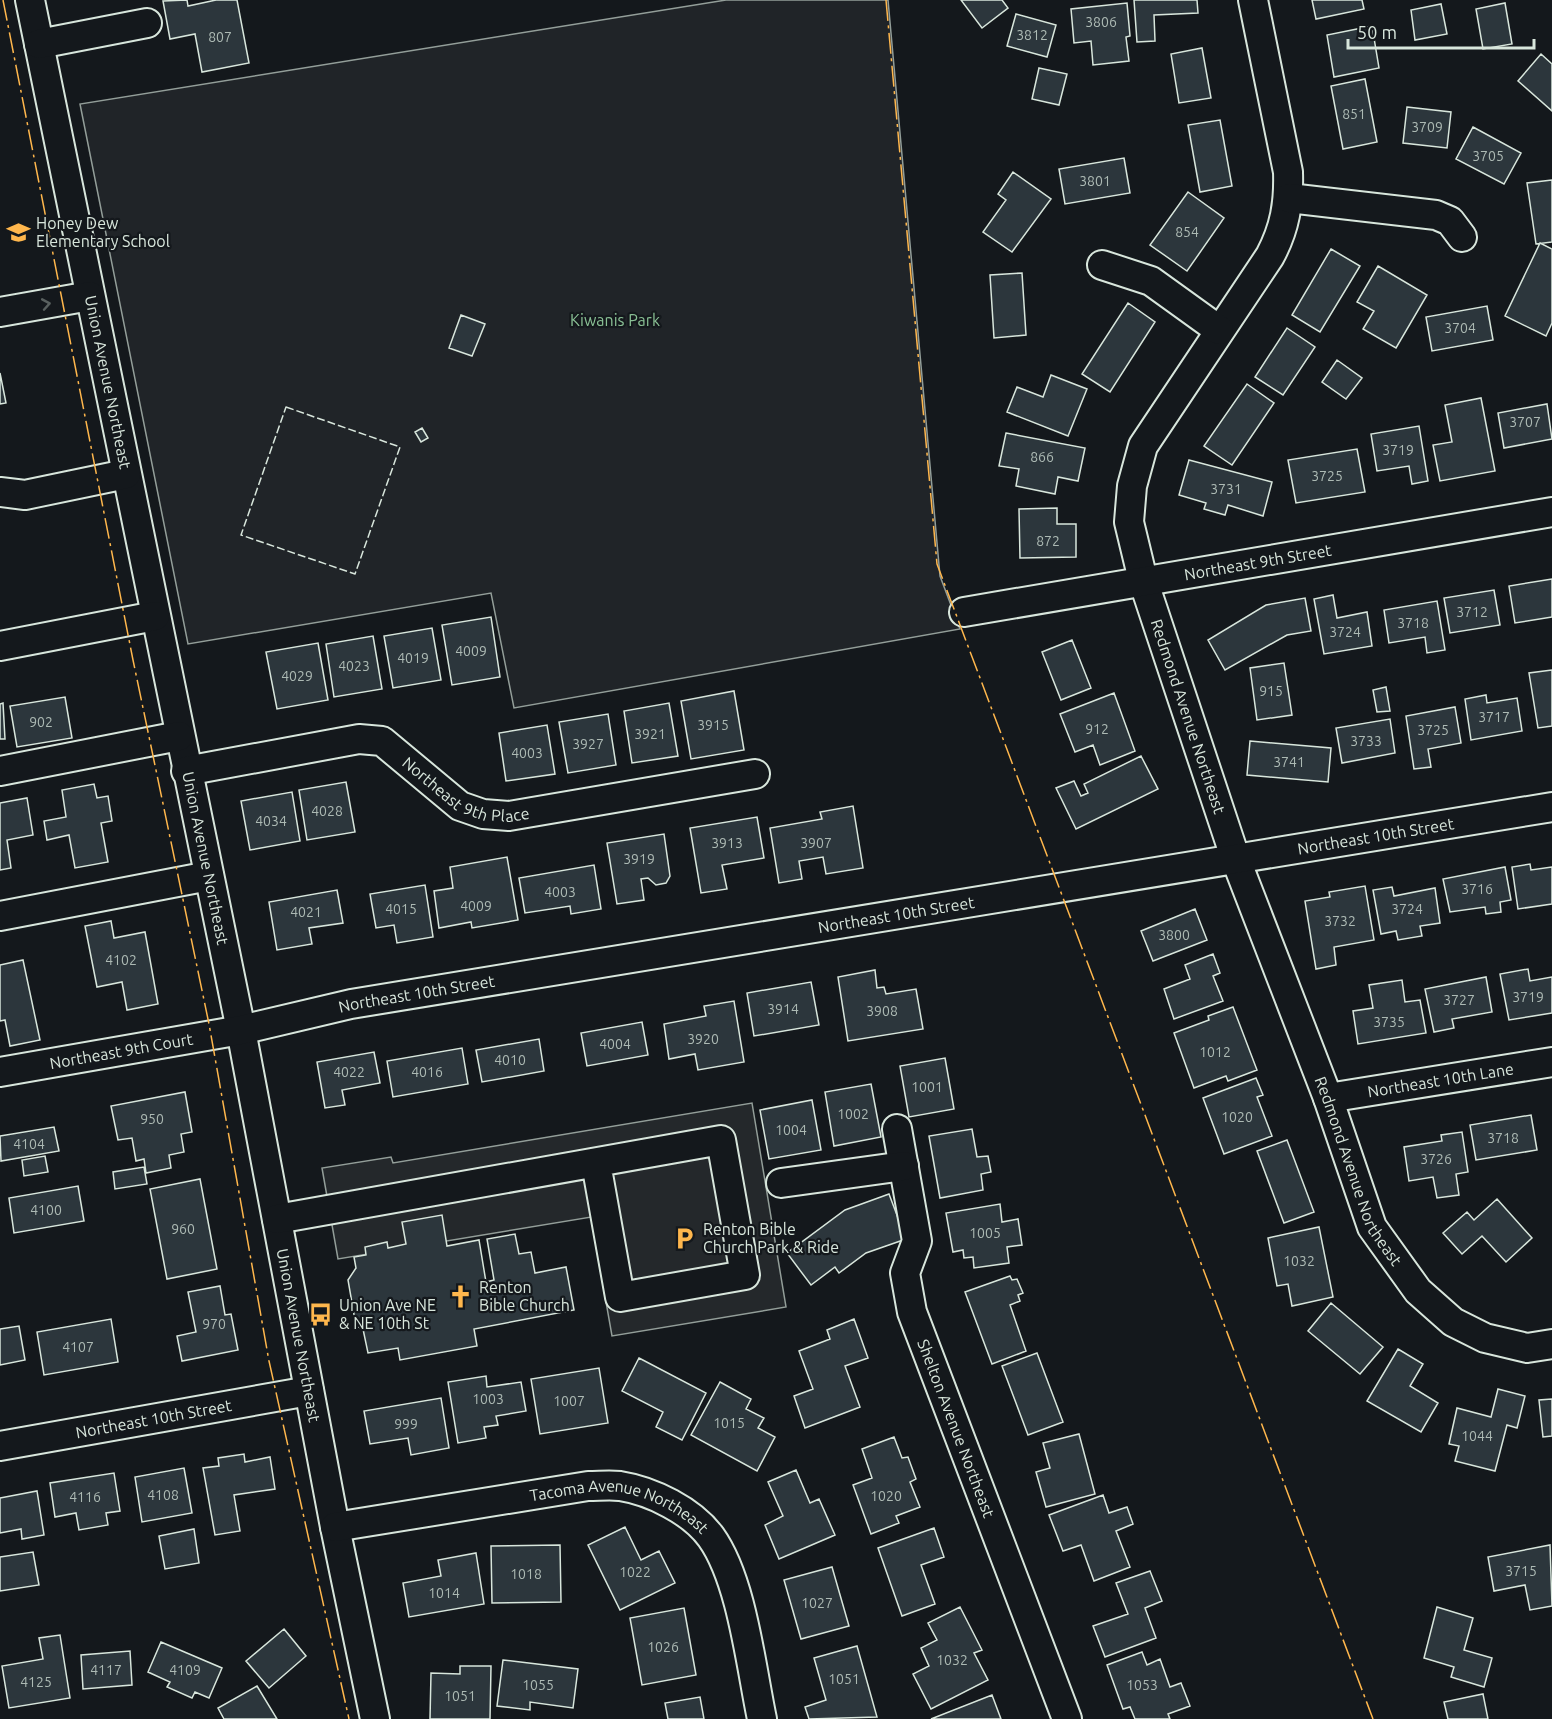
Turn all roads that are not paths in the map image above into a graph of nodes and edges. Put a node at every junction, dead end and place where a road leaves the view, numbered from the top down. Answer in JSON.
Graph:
{"nodes":[{"id":1,"x":30,"y":0,"type":"edge"},
{"id":2,"x":1253,"y":0,"type":"edge"},
{"id":3,"x":147,"y":23,"type":"dead end"},
{"id":4,"x":39,"y":44,"type":"junction"},
{"id":5,"x":1289,"y":198,"type":"junction"},
{"id":6,"x":1462,"y":237,"type":"dead end"},
{"id":7,"x":1102,"y":265,"type":"dead end"},
{"id":8,"x":90,"y":296,"type":"junction"},
{"id":9,"x":0,"y":312,"type":"edge"},
{"id":10,"x":1219,"y":330,"type":"junction"},
{"id":11,"x":126,"y":474,"type":"junction"},
{"id":12,"x":0,"y":492,"type":"edge"},
{"id":13,"x":1552,"y":512,"type":"edge"},
{"id":14,"x":1143,"y":580,"type":"junction"},
{"id":15,"x":964,"y":612,"type":"dead end"},
{"id":16,"x":155,"y":616,"type":"junction"},
{"id":17,"x":0,"y":646,"type":"edge"},
{"id":18,"x":179,"y":736,"type":"junction"},
{"id":19,"x":0,"y":771,"type":"edge"},
{"id":20,"x":186,"y":771,"type":"junction"},
{"id":21,"x":755,"y":774,"type":"dead end"},
{"id":22,"x":1552,"y":807,"type":"edge"},
{"id":23,"x":1236,"y":860,"type":"junction"},
{"id":24,"x":209,"y":876,"type":"junction"},
{"id":25,"x":0,"y":916,"type":"edge"},
{"id":26,"x":241,"y":1030,"type":"junction"},
{"id":27,"x":1552,"y":1062,"type":"edge"},
{"id":28,"x":0,"y":1072,"type":"edge"},
{"id":29,"x":1329,"y":1098,"type":"junction"},
{"id":30,"x":897,"y":1129,"type":"dead end"},
{"id":31,"x":596,"y":1162,"type":"junction"},
{"id":32,"x":904,"y":1166,"type":"junction"},
{"id":33,"x":780,"y":1183,"type":"dead end"},
{"id":34,"x":277,"y":1219,"type":"junction"},
{"id":35,"x":1552,"y":1344,"type":"edge"},
{"id":36,"x":309,"y":1391,"type":"junction"},
{"id":37,"x":0,"y":1446,"type":"edge"},
{"id":38,"x":334,"y":1527,"type":"junction"},
{"id":39,"x":375,"y":1719,"type":"edge"},
{"id":40,"x":762,"y":1719,"type":"edge"},
{"id":41,"x":1067,"y":1719,"type":"edge"}],
"edges":[{"from":1,"to":4,"type":"street","name":"Union Avenue Northeast"},
{"from":2,"to":5,"type":"street","name":"Redmond Avenue Northeast"},
{"from":3,"to":4,"type":"street"},
{"from":4,"to":8,"type":"street","name":"Union Avenue Northeast"},
{"from":5,"to":6,"type":"street"},
{"from":5,"to":10,"type":"street","name":"Redmond Avenue Northeast"},
{"from":7,"to":10,"type":"street"},
{"from":9,"to":8,"type":"street","one_way":true},
{"from":8,"to":11,"type":"street","name":"Union Avenue Northeast"},
{"from":10,"to":14,"type":"street","name":"Redmond Avenue Northeast"},
{"from":11,"to":12,"type":"street"},
{"from":11,"to":16,"type":"street","name":"Union Avenue Northeast"},
{"from":13,"to":14,"type":"street","name":"Northeast 9th Street"},
{"from":14,"to":15,"type":"street","name":"Northeast 9th Street"},
{"from":14,"to":23,"type":"street","name":"Redmond Avenue Northeast"},
{"from":16,"to":17,"type":"street"},
{"from":16,"to":18,"type":"street","name":"Union Avenue Northeast"},
{"from":18,"to":19,"type":"street"},
{"from":18,"to":20,"type":"street","name":"Union Avenue Northeast"},
{"from":20,"to":21,"type":"street","name":"Northeast 9th Place"},
{"from":20,"to":24,"type":"street","name":"Union Avenue Northeast"},
{"from":22,"to":23,"type":"street","name":"Northeast 10th Street"},
{"from":23,"to":26,"type":"street","name":"Northeast 10th Street"},
{"from":23,"to":29,"type":"street","name":"Redmond Avenue Northeast"},
{"from":24,"to":25,"type":"street"},
{"from":24,"to":26,"type":"street","name":"Union Avenue Northeast"},
{"from":26,"to":28,"type":"street","name":"Northeast 9th Court"},
{"from":26,"to":34,"type":"street","name":"Union Avenue Northeast"},
{"from":27,"to":29,"type":"street","name":"Northeast 10th Lane"},
{"from":29,"to":35,"type":"street","name":"Redmond Avenue Northeast"},
{"from":30,"to":32,"type":"street","name":"Shelton Avenue Northeast"},
{"from":31,"to":31,"type":"street"},
{"from":31,"to":34,"type":"street"},
{"from":32,"to":33,"type":"street"},
{"from":32,"to":41,"type":"street","name":"Shelton Avenue Northeast"},
{"from":34,"to":36,"type":"street","name":"Union Avenue Northeast"},
{"from":36,"to":37,"type":"street","name":"Northeast 10th Street"},
{"from":36,"to":38,"type":"street","name":"Union Avenue Northeast"},
{"from":38,"to":39,"type":"street","name":"Union Avenue Northeast"},
{"from":38,"to":40,"type":"street","name":"Tacoma Avenue Northeast"}]}
